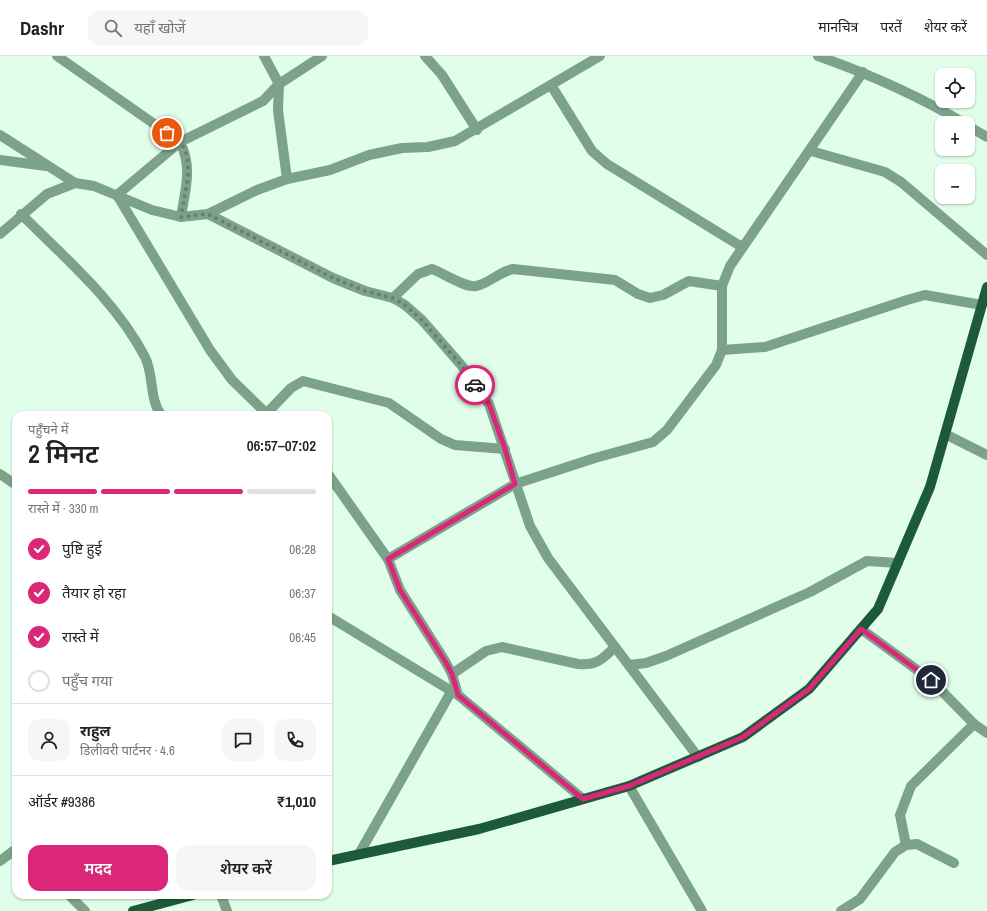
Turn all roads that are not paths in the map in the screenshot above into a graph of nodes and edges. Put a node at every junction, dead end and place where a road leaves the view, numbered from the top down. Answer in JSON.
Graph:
{"nodes":[{"id":1,"x":57,"y":56,"type":"edge"},
{"id":2,"x":264,"y":56,"type":"edge"},
{"id":3,"x":322,"y":56,"type":"edge"},
{"id":4,"x":425,"y":56,"type":"edge"},
{"id":5,"x":597,"y":56,"type":"edge"},
{"id":6,"x":818,"y":56,"type":"edge"},
{"id":7,"x":863,"y":72,"type":"junction"},
{"id":8,"x":279,"y":84,"type":"junction"},
{"id":9,"x":551,"y":85,"type":"junction"},
{"id":10,"x":952,"y":116,"type":"edge"},
{"id":11,"x":477,"y":130,"type":"junction"},
{"id":12,"x":975,"y":130,"type":"edge"},
{"id":13,"x":0,"y":135,"type":"edge"},
{"id":14,"x":987,"y":137,"type":"edge"},
{"id":15,"x":180,"y":142,"type":"junction"},
{"id":16,"x":811,"y":151,"type":"junction"},
{"id":17,"x":0,"y":160,"type":"edge"},
{"id":18,"x":48,"y":167,"type":"junction"},
{"id":19,"x":287,"y":179,"type":"junction"},
{"id":20,"x":75,"y":183,"type":"junction"},
{"id":21,"x":117,"y":195,"type":"junction"},
{"id":22,"x":21,"y":214,"type":"junction"},
{"id":23,"x":208,"y":214,"type":"junction"},
{"id":24,"x":181,"y":217,"type":"junction"},
{"id":25,"x":0,"y":234,"type":"edge"},
{"id":26,"x":742,"y":247,"type":"junction"},
{"id":27,"x":987,"y":255,"type":"edge"},
{"id":28,"x":722,"y":286,"type":"junction"},
{"id":29,"x":987,"y":287,"type":"edge"},
{"id":30,"x":393,"y":298,"type":"junction"},
{"id":31,"x":982,"y":305,"type":"junction"},
{"id":32,"x":722,"y":350,"type":"junction"},
{"id":33,"x":156,"y":411,"type":"edge"},
{"id":34,"x":264,"y":411,"type":"edge"},
{"id":35,"x":270,"y":411,"type":"edge"},
{"id":36,"x":945,"y":434,"type":"junction"},
{"id":37,"x":505,"y":449,"type":"junction"},
{"id":38,"x":987,"y":455,"type":"edge"},
{"id":39,"x":1,"y":477,"type":"edge"},
{"id":40,"x":332,"y":480,"type":"edge"},
{"id":41,"x":12,"y":483,"type":"edge"},
{"id":42,"x":515,"y":484,"type":"junction"},
{"id":43,"x":388,"y":559,"type":"junction"},
{"id":44,"x":898,"y":563,"type":"junction"},
{"id":45,"x":332,"y":618,"type":"edge"},
{"id":46,"x":861,"y":629,"type":"junction"},
{"id":47,"x":615,"y":647,"type":"junction"},
{"id":48,"x":628,"y":665,"type":"junction"},
{"id":49,"x":452,"y":674,"type":"junction"},
{"id":50,"x":454,"y":693,"type":"junction"},
{"id":51,"x":974,"y":724,"type":"junction"},
{"id":52,"x":987,"y":733,"type":"edge"},
{"id":53,"x":698,"y":757,"type":"junction"},
{"id":54,"x":629,"y":786,"type":"junction"},
{"id":55,"x":583,"y":799,"type":"junction"},
{"id":56,"x":906,"y":845,"type":"junction"},
{"id":57,"x":12,"y":852,"type":"edge"},
{"id":58,"x":359,"y":854,"type":"junction"},
{"id":59,"x":332,"y":860,"type":"edge"},
{"id":60,"x":0,"y":861,"type":"edge"},
{"id":61,"x":954,"y":863,"type":"dead end"},
{"id":62,"x":73,"y":899,"type":"edge"},
{"id":63,"x":178,"y":899,"type":"edge"},
{"id":64,"x":222,"y":899,"type":"edge"},
{"id":65,"x":85,"y":911,"type":"edge"},
{"id":66,"x":132,"y":911,"type":"edge"},
{"id":67,"x":227,"y":911,"type":"edge"},
{"id":68,"x":702,"y":911,"type":"edge"},
{"id":69,"x":841,"y":911,"type":"edge"}],
"edges":[{"from":1,"to":15,"type":"street"},
{"from":2,"to":8,"type":"street"},
{"from":3,"to":8,"type":"street"},
{"from":4,"to":11,"type":"street"},
{"from":5,"to":9,"type":"street"},
{"from":6,"to":7,"type":"street"},
{"from":7,"to":10,"type":"street"},
{"from":7,"to":16,"type":"street"},
{"from":8,"to":15,"type":"street"},
{"from":8,"to":19,"type":"street"},
{"from":9,"to":11,"type":"street"},
{"from":9,"to":26,"type":"street"},
{"from":11,"to":19,"type":"street"},
{"from":12,"to":14,"type":"street"},
{"from":13,"to":18,"type":"street"},
{"from":15,"to":21,"type":"street"},
{"from":15,"to":24,"type":"street"},
{"from":16,"to":26,"type":"street"},
{"from":16,"to":27,"type":"street"},
{"from":17,"to":18,"type":"street"},
{"from":18,"to":20,"type":"street"},
{"from":19,"to":23,"type":"street"},
{"from":20,"to":21,"type":"street"},
{"from":20,"to":22,"type":"street"},
{"from":21,"to":24,"type":"street"},
{"from":21,"to":34,"type":"street"},
{"from":22,"to":25,"type":"street"},
{"from":22,"to":33,"type":"street"},
{"from":23,"to":24,"type":"street"},
{"from":23,"to":30,"type":"street"},
{"from":26,"to":28,"type":"street"},
{"from":28,"to":30,"type":"street"},
{"from":28,"to":32,"type":"street"},
{"from":29,"to":31,"type":"main road"},
{"from":30,"to":37,"type":"street"},
{"from":31,"to":32,"type":"street"},
{"from":31,"to":36,"type":"main road"},
{"from":32,"to":42,"type":"street"},
{"from":35,"to":37,"type":"street"},
{"from":36,"to":38,"type":"street"},
{"from":36,"to":44,"type":"main road"},
{"from":37,"to":42,"type":"street"},
{"from":39,"to":41,"type":"street"},
{"from":40,"to":43,"type":"street"},
{"from":42,"to":43,"type":"street"},
{"from":42,"to":47,"type":"street"},
{"from":43,"to":49,"type":"street"},
{"from":44,"to":46,"type":"main road"},
{"from":44,"to":48,"type":"street"},
{"from":45,"to":50,"type":"street"},
{"from":46,"to":51,"type":"street"},
{"from":46,"to":53,"type":"main road"},
{"from":47,"to":48,"type":"street"},
{"from":47,"to":49,"type":"street"},
{"from":48,"to":53,"type":"street"},
{"from":49,"to":50,"type":"street"},
{"from":50,"to":55,"type":"street"},
{"from":50,"to":58,"type":"street"},
{"from":51,"to":52,"type":"street"},
{"from":51,"to":56,"type":"street"},
{"from":53,"to":54,"type":"main road"},
{"from":54,"to":55,"type":"main road"},
{"from":54,"to":68,"type":"street"},
{"from":55,"to":58,"type":"main road"},
{"from":56,"to":61,"type":"street"},
{"from":56,"to":69,"type":"street"},
{"from":57,"to":60,"type":"street"},
{"from":58,"to":59,"type":"main road"},
{"from":62,"to":65,"type":"street"},
{"from":63,"to":66,"type":"main road"},
{"from":64,"to":67,"type":"street"}]}
